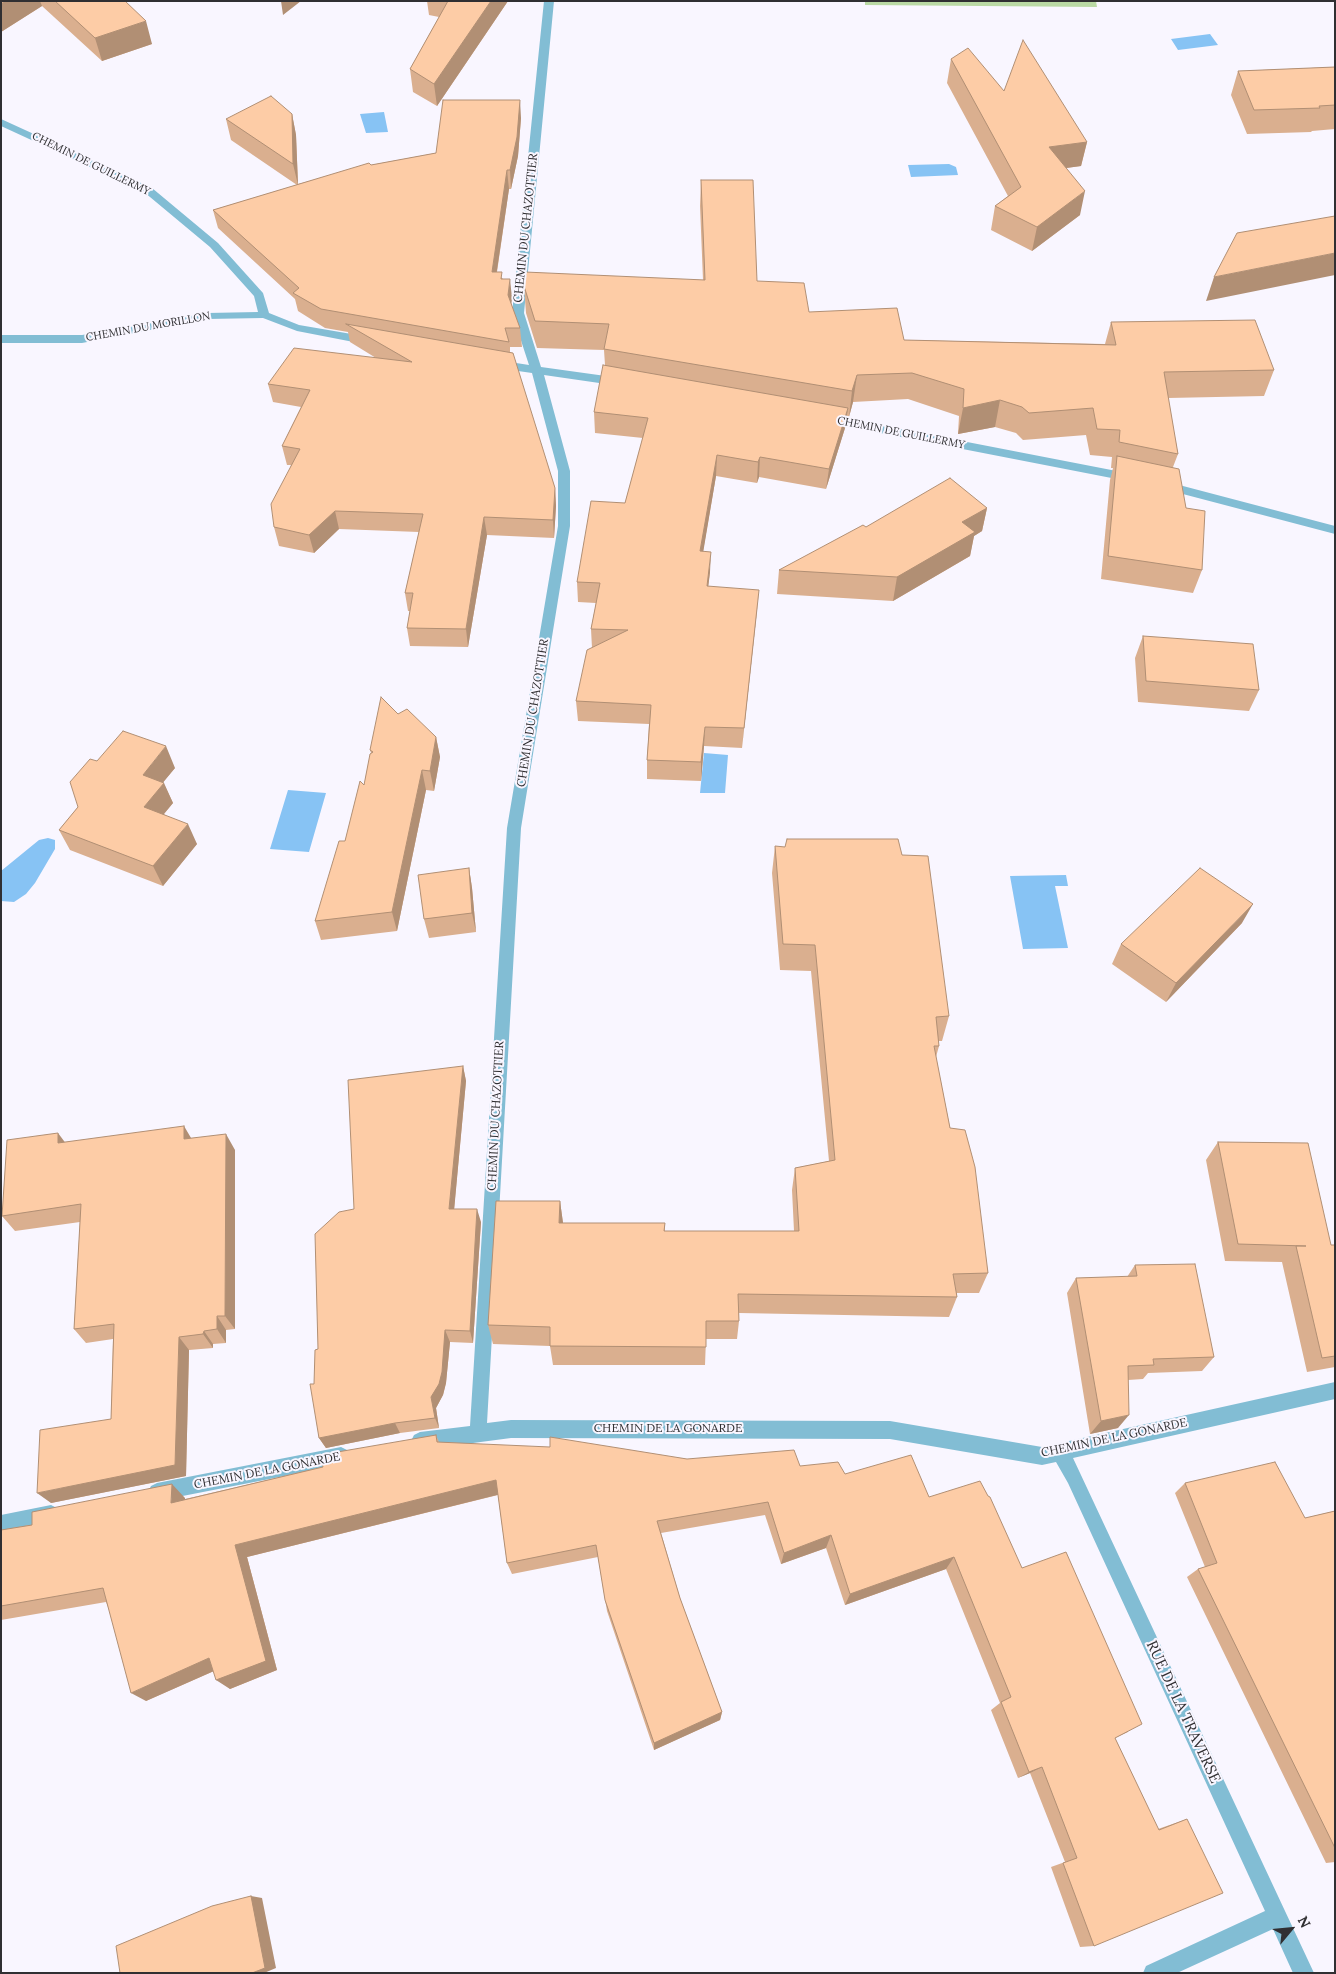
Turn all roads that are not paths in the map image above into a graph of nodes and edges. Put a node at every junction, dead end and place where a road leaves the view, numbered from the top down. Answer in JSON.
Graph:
{"nodes":[{"id":1,"x":549,"y":1,"type":"edge"},
{"id":2,"x":1,"y":122,"type":"edge"},
{"id":3,"x":264,"y":315,"type":"junction"},
{"id":4,"x":1,"y":339,"type":"edge"},
{"id":5,"x":383,"y":344,"type":"edge"},
{"id":6,"x":488,"y":362,"type":"edge"},
{"id":7,"x":535,"y":369,"type":"junction"},
{"id":8,"x":636,"y":384,"type":"edge"},
{"id":9,"x":812,"y":416,"type":"edge"},
{"id":10,"x":1335,"y":530,"type":"edge"},
{"id":11,"x":1335,"y":1390,"type":"edge"},
{"id":12,"x":478,"y":1434,"type":"junction"},
{"id":13,"x":400,"y":1444,"type":"edge"},
{"id":14,"x":361,"y":1452,"type":"edge"},
{"id":15,"x":1060,"y":1452,"type":"junction"},
{"id":16,"x":137,"y":1496,"type":"edge"},
{"id":17,"x":69,"y":1510,"type":"edge"},
{"id":18,"x":1,"y":1524,"type":"edge"},
{"id":19,"x":1278,"y":1916,"type":"junction"},
{"id":20,"x":1153,"y":1973,"type":"edge"},
{"id":21,"x":1304,"y":1973,"type":"edge"}],
"edges":[{"from":1,"to":7,"type":"street","name":"CHEMIN DU CHAZOTTIER"},
{"from":2,"to":3,"type":"street","name":"CHEMIN DE GUILLERMY"},
{"from":3,"to":4,"type":"street","name":"CHEMIN DU MORILLON"},
{"from":3,"to":5,"type":"street"},
{"from":6,"to":7,"type":"street"},
{"from":7,"to":8,"type":"street"},
{"from":7,"to":12,"type":"street","name":"CHEMIN DU CHAZOTTIER"},
{"from":9,"to":10,"type":"street","name":"CHEMIN DE GUILLERMY"},
{"from":11,"to":15,"type":"street","name":"CHEMIN DE LA GONARDE"},
{"from":12,"to":13,"type":"street","name":"CHEMIN DE LA GONARDE"},
{"from":12,"to":15,"type":"street","name":"CHEMIN DE LA GONARDE"},
{"from":14,"to":16,"type":"street","name":"CHEMIN DE LA GONARDE"},
{"from":15,"to":19,"type":"street","name":"RUE DE LA TRAVERSE"},
{"from":17,"to":18,"type":"street"},
{"from":19,"to":20,"type":"street"},
{"from":19,"to":21,"type":"street","name":"RUE DE LA TRAVERSE"}]}
